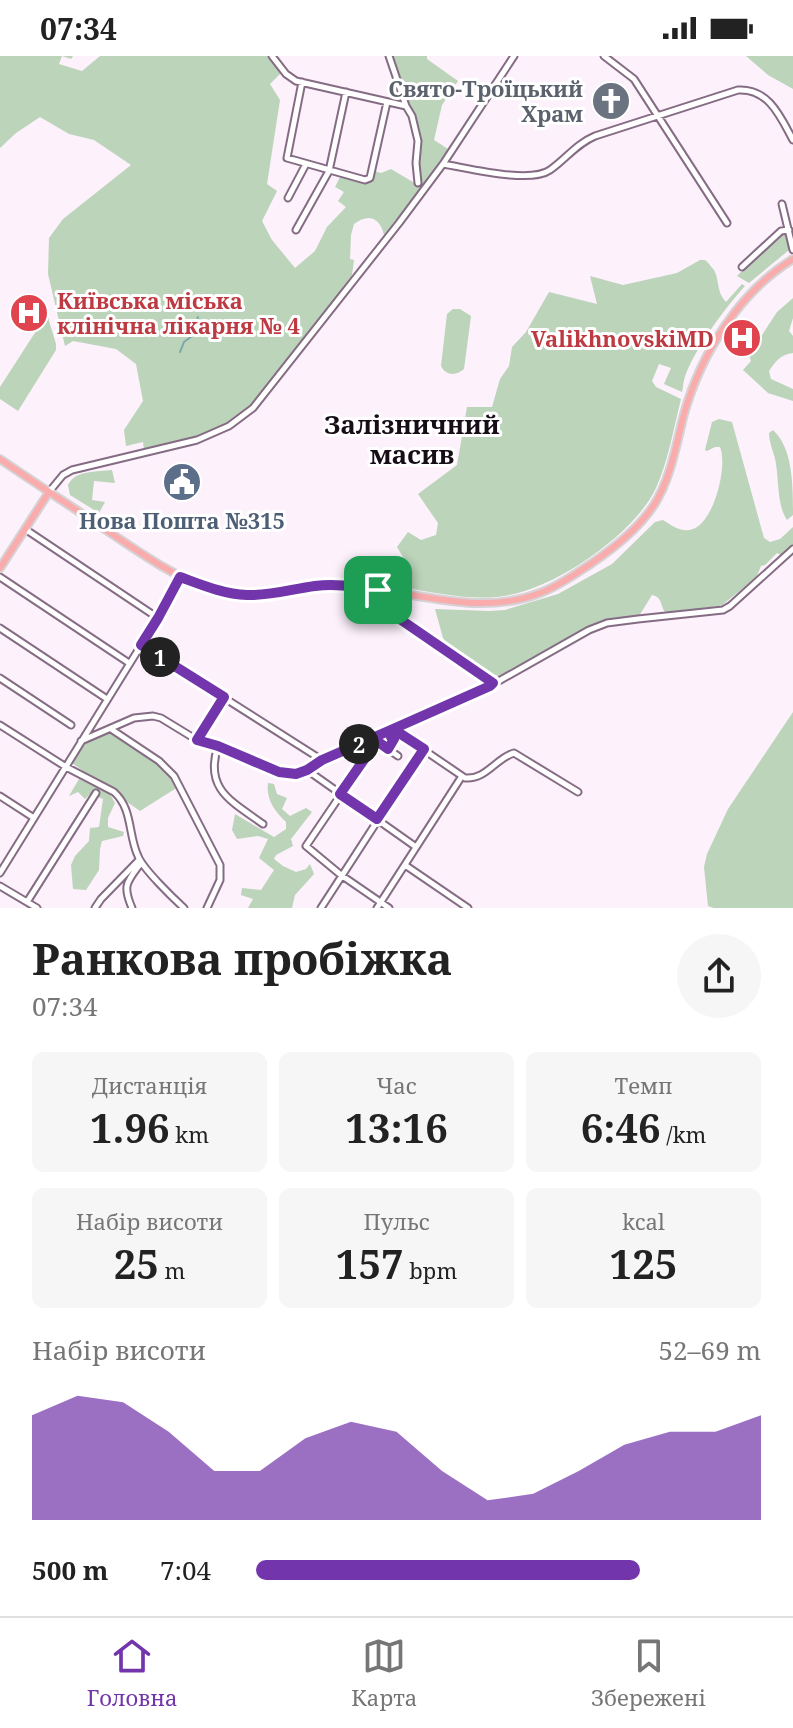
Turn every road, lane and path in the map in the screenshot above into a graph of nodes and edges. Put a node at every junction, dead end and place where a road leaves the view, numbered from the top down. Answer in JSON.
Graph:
{"nodes":[{"id":1,"x":272,"y":56,"type":"edge"},
{"id":2,"x":389,"y":56,"type":"edge"},
{"id":3,"x":514,"y":56,"type":"edge"},
{"id":4,"x":604,"y":56,"type":"edge"},
{"id":5,"x":302,"y":82,"type":"junction"},
{"id":6,"x":346,"y":92,"type":"junction"},
{"id":7,"x":387,"y":102,"type":"junction"},
{"id":8,"x":406,"y":106,"type":"junction"},
{"id":9,"x":658,"y":115,"type":"junction"},
{"id":10,"x":793,"y":140,"type":"edge"},
{"id":11,"x":306,"y":164,"type":"junction"},
{"id":12,"x":443,"y":164,"type":"junction"},
{"id":13,"x":329,"y":171,"type":"junction"},
{"id":14,"x":418,"y":183,"type":"dead end"},
{"id":15,"x":288,"y":198,"type":"dead end"},
{"id":16,"x":782,"y":204,"type":"dead end"},
{"id":17,"x":727,"y":223,"type":"dead end"},
{"id":18,"x":296,"y":230,"type":"dead end"},
{"id":19,"x":789,"y":230,"type":"junction"},
{"id":20,"x":793,"y":250,"type":"edge"},
{"id":21,"x":793,"y":259,"type":"edge"},
{"id":22,"x":742,"y":267,"type":"dead end"},
{"id":23,"x":0,"y":459,"type":"edge"},
{"id":24,"x":49,"y":492,"type":"junction"},
{"id":25,"x":25,"y":529,"type":"junction"},
{"id":26,"x":793,"y":549,"type":"edge"},
{"id":27,"x":0,"y":568,"type":"edge"},
{"id":28,"x":0,"y":577,"type":"edge"},
{"id":29,"x":180,"y":577,"type":"junction"},
{"id":30,"x":336,"y":585,"type":"junction"},
{"id":31,"x":378,"y":590,"type":"junction"},
{"id":32,"x":375,"y":602,"type":"junction"},
{"id":33,"x":158,"y":618,"type":"junction"},
{"id":34,"x":0,"y":628,"type":"edge"},
{"id":35,"x":141,"y":645,"type":"junction"},
{"id":36,"x":129,"y":663,"type":"junction"},
{"id":37,"x":0,"y":678,"type":"edge"},
{"id":38,"x":489,"y":683,"type":"junction"},
{"id":39,"x":224,"y":697,"type":"junction"},
{"id":40,"x":107,"y":699,"type":"junction"},
{"id":41,"x":0,"y":725,"type":"edge"},
{"id":42,"x":71,"y":725,"type":"dead end"},
{"id":43,"x":110,"y":729,"type":"junction"},
{"id":44,"x":393,"y":729,"type":"junction"},
{"id":45,"x":382,"y":734,"type":"junction"},
{"id":46,"x":197,"y":740,"type":"junction"},
{"id":47,"x":81,"y":741,"type":"junction"},
{"id":48,"x":377,"y":741,"type":"junction"},
{"id":49,"x":218,"y":746,"type":"junction"},
{"id":50,"x":388,"y":749,"type":"junction"},
{"id":51,"x":424,"y":749,"type":"junction"},
{"id":52,"x":398,"y":756,"type":"dead end"},
{"id":53,"x":322,"y":760,"type":"junction"},
{"id":54,"x":66,"y":767,"type":"junction"},
{"id":55,"x":307,"y":770,"type":"junction"},
{"id":56,"x":462,"y":776,"type":"junction"},
{"id":57,"x":578,"y":792,"type":"dead end"},
{"id":58,"x":96,"y":793,"type":"dead end"},
{"id":59,"x":340,"y":794,"type":"junction"},
{"id":60,"x":0,"y":796,"type":"edge"},
{"id":61,"x":34,"y":818,"type":"junction"},
{"id":62,"x":377,"y":819,"type":"junction"},
{"id":63,"x":263,"y":824,"type":"dead end"},
{"id":64,"x":416,"y":847,"type":"junction"},
{"id":65,"x":140,"y":861,"type":"junction"},
{"id":66,"x":405,"y":865,"type":"junction"},
{"id":67,"x":0,"y":873,"type":"edge"},
{"id":68,"x":341,"y":875,"type":"junction"},
{"id":69,"x":0,"y":886,"type":"edge"},
{"id":70,"x":27,"y":902,"type":"junction"},
{"id":71,"x":378,"y":905,"type":"edge"},
{"id":72,"x":37,"y":908,"type":"edge"},
{"id":73,"x":95,"y":908,"type":"edge"},
{"id":74,"x":132,"y":908,"type":"edge"},
{"id":75,"x":184,"y":908,"type":"edge"},
{"id":76,"x":207,"y":908,"type":"edge"},
{"id":77,"x":321,"y":908,"type":"edge"},
{"id":78,"x":389,"y":908,"type":"edge"},
{"id":79,"x":468,"y":908,"type":"edge"}],
"edges":[{"from":1,"to":5,"type":"street"},
{"from":2,"to":8,"type":"street"},
{"from":3,"to":12,"type":"street"},
{"from":4,"to":9,"type":"street"},
{"from":5,"to":6,"type":"street"},
{"from":5,"to":11,"type":"street"},
{"from":6,"to":7,"type":"street"},
{"from":6,"to":13,"type":"street"},
{"from":7,"to":8,"type":"street"},
{"from":7,"to":13,"type":"street"},
{"from":8,"to":14,"type":"street"},
{"from":9,"to":10,"type":"street"},
{"from":9,"to":12,"type":"street"},
{"from":9,"to":17,"type":"street"},
{"from":11,"to":13,"type":"street"},
{"from":11,"to":15,"type":"street"},
{"from":12,"to":24,"type":"street"},
{"from":13,"to":18,"type":"street"},
{"from":16,"to":19,"type":"street"},
{"from":19,"to":20,"type":"street"},
{"from":19,"to":22,"type":"street"},
{"from":21,"to":31,"type":"main road"},
{"from":23,"to":24,"type":"main road"},
{"from":24,"to":25,"type":"main road"},
{"from":24,"to":29,"type":"main road"},
{"from":25,"to":27,"type":"main road"},
{"from":25,"to":33,"type":"street"},
{"from":26,"to":38,"type":"street"},
{"from":28,"to":36,"type":"street"},
{"from":29,"to":30,"type":"main road"},
{"from":29,"to":33,"type":"street"},
{"from":30,"to":31,"type":"main road"},
{"from":30,"to":32,"type":"street"},
{"from":31,"to":32,"type":"main road"},
{"from":32,"to":38,"type":"street"},
{"from":33,"to":35,"type":"street"},
{"from":34,"to":40,"type":"street"},
{"from":35,"to":36,"type":"street"},
{"from":35,"to":39,"type":"street"},
{"from":36,"to":40,"type":"street"},
{"from":37,"to":42,"type":"street"},
{"from":38,"to":44,"type":"street"},
{"from":39,"to":46,"type":"street"},
{"from":39,"to":53,"type":"street"},
{"from":40,"to":47,"type":"street"},
{"from":41,"to":54,"type":"street"},
{"from":43,"to":46,"type":"street"},
{"from":43,"to":47,"type":"street"},
{"from":43,"to":76,"type":"street"},
{"from":44,"to":45,"type":"street"},
{"from":44,"to":50,"type":"street"},
{"from":44,"to":51,"type":"street"},
{"from":45,"to":48,"type":"street"},
{"from":45,"to":53,"type":"street"},
{"from":46,"to":49,"type":"street"},
{"from":47,"to":54,"type":"street"},
{"from":48,"to":50,"type":"street"},
{"from":48,"to":59,"type":"street"},
{"from":49,"to":55,"type":"street"},
{"from":49,"to":63,"type":"street"},
{"from":50,"to":52,"type":"street"},
{"from":51,"to":56,"type":"street"},
{"from":51,"to":62,"type":"street"},
{"from":53,"to":55,"type":"street"},
{"from":54,"to":61,"type":"street"},
{"from":54,"to":65,"type":"street"},
{"from":55,"to":59,"type":"street"},
{"from":56,"to":57,"type":"street"},
{"from":56,"to":64,"type":"street"},
{"from":58,"to":70,"type":"street"},
{"from":59,"to":62,"type":"street"},
{"from":59,"to":68,"type":"street"},
{"from":60,"to":61,"type":"street"},
{"from":61,"to":67,"type":"street"},
{"from":62,"to":64,"type":"street"},
{"from":62,"to":68,"type":"street"},
{"from":64,"to":66,"type":"street"},
{"from":65,"to":73,"type":"street"},
{"from":65,"to":74,"type":"street"},
{"from":65,"to":75,"type":"street"},
{"from":66,"to":71,"type":"street"},
{"from":66,"to":79,"type":"street"},
{"from":68,"to":71,"type":"street"},
{"from":68,"to":77,"type":"street"},
{"from":69,"to":70,"type":"street"},
{"from":70,"to":72,"type":"street"},
{"from":71,"to":78,"type":"street"}]}
